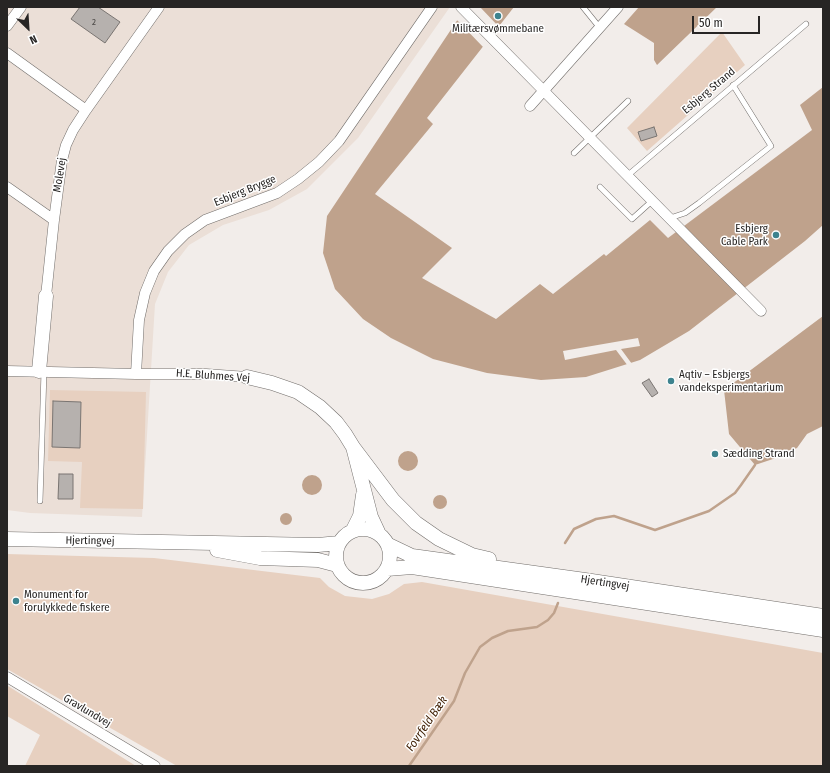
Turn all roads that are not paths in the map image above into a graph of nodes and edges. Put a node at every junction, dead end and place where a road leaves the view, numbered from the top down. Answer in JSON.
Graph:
{"nodes":[{"id":1,"x":21,"y":7,"type":"edge"},
{"id":2,"x":159,"y":7,"type":"edge"},
{"id":3,"x":432,"y":7,"type":"edge"},
{"id":4,"x":461,"y":7,"type":"edge"},
{"id":5,"x":583,"y":7,"type":"edge"},
{"id":6,"x":618,"y":7,"type":"edge"},
{"id":7,"x":806,"y":24,"type":"dead end"},
{"id":8,"x":7,"y":26,"type":"edge"},
{"id":9,"x":600,"y":28,"type":"junction"},
{"id":10,"x":7,"y":52,"type":"edge"},
{"id":11,"x":733,"y":85,"type":"junction"},
{"id":12,"x":544,"y":91,"type":"junction"},
{"id":13,"x":628,"y":101,"type":"dead end"},
{"id":14,"x":530,"y":106,"type":"dead end"},
{"id":15,"x":86,"y":110,"type":"junction"},
{"id":16,"x":590,"y":138,"type":"junction"},
{"id":17,"x":574,"y":153,"type":"dead end"},
{"id":18,"x":627,"y":176,"type":"junction"},
{"id":19,"x":7,"y":187,"type":"edge"},
{"id":20,"x":600,"y":187,"type":"dead end"},
{"id":21,"x":652,"y":201,"type":"junction"},
{"id":22,"x":54,"y":220,"type":"junction"},
{"id":23,"x":671,"y":221,"type":"junction"},
{"id":24,"x":46,"y":296,"type":"joint"},
{"id":25,"x":761,"y":311,"type":"dead end"},
{"id":26,"x":7,"y":371,"type":"edge"},
{"id":27,"x":41,"y":371,"type":"junction"},
{"id":28,"x":136,"y":374,"type":"junction"},
{"id":29,"x":247,"y":377,"type":"joint"},
{"id":30,"x":353,"y":448,"type":"junction"},
{"id":31,"x":363,"y":486,"type":"junction"},
{"id":32,"x":40,"y":501,"type":"dead end"},
{"id":33,"x":353,"y":530,"type":"junction"},
{"id":34,"x":378,"y":532,"type":"junction"},
{"id":35,"x":7,"y":539,"type":"edge"},
{"id":36,"x":174,"y":543,"type":"junction"},
{"id":37,"x":339,"y":543,"type":"junction"},
{"id":38,"x":389,"y":545,"type":"junction"},
{"id":39,"x":337,"y":565,"type":"junction"},
{"id":40,"x":387,"y":569,"type":"junction"},
{"id":41,"x":585,"y":580,"type":"junction"},
{"id":42,"x":823,"y":616,"type":"edge"},
{"id":43,"x":823,"y":630,"type":"edge"},
{"id":44,"x":7,"y":677,"type":"edge"},
{"id":45,"x":154,"y":766,"type":"edge"}],
"edges":[{"from":1,"to":8,"type":"street"},
{"from":2,"to":15,"type":"street","name":"Molevej"},
{"from":3,"to":28,"type":"street","name":"Esbjerg Brygge"},
{"from":4,"to":12,"type":"street"},
{"from":5,"to":9,"type":"lane"},
{"from":6,"to":9,"type":"street"},
{"from":7,"to":11,"type":"lane","name":"Esbjerg Strand"},
{"from":9,"to":12,"type":"street"},
{"from":10,"to":15,"type":"street"},
{"from":11,"to":18,"type":"lane","name":"Esbjerg Strand"},
{"from":11,"to":23,"type":"lane"},
{"from":12,"to":14,"type":"street"},
{"from":12,"to":16,"type":"street"},
{"from":13,"to":16,"type":"lane"},
{"from":15,"to":22,"type":"street","name":"Molevej"},
{"from":16,"to":17,"type":"lane"},
{"from":16,"to":18,"type":"street"},
{"from":18,"to":21,"type":"street"},
{"from":19,"to":22,"type":"street"},
{"from":20,"to":21,"type":"lane"},
{"from":21,"to":23,"type":"street"},
{"from":22,"to":24,"type":"street","name":"Molevej"},
{"from":23,"to":25,"type":"street"},
{"from":24,"to":27,"type":"main road","name":"Molevej"},
{"from":26,"to":27,"type":"street","name":"H.E. Bluhmes Vej"},
{"from":27,"to":28,"type":"street","name":"H.E. Bluhmes Vej"},
{"from":27,"to":32,"type":"lane"},
{"from":28,"to":29,"type":"street","name":"H.E. Bluhmes Vej"},
{"from":29,"to":30,"type":"main road","name":"H.E. Bluhmes Vej"},
{"from":30,"to":31,"type":"main road","name":"H.E. Bluhmes Vej"},
{"from":30,"to":41,"type":"main road"},
{"from":31,"to":33,"type":"main road","name":"H.E. Bluhmes Vej"},
{"from":31,"to":34,"type":"main road","name":"H.E. Bluhmes Vej"},
{"from":33,"to":34,"type":"main road"},
{"from":33,"to":37,"type":"main road"},
{"from":34,"to":38,"type":"main road"},
{"from":35,"to":36,"type":"main road","name":"Hjertingvej"},
{"from":36,"to":37,"type":"main road","name":"Hjertingvej"},
{"from":36,"to":39,"type":"main road","name":"Hjertingvej"},
{"from":37,"to":39,"type":"main road"},
{"from":38,"to":40,"type":"main road"},
{"from":38,"to":41,"type":"main road","name":"Hjertingvej"},
{"from":39,"to":40,"type":"main road"},
{"from":40,"to":43,"type":"main road","name":"Hjertingvej"},
{"from":41,"to":42,"type":"main road","name":"Hjertingvej"},
{"from":44,"to":45,"type":"street","name":"Gravlundvej"}]}
